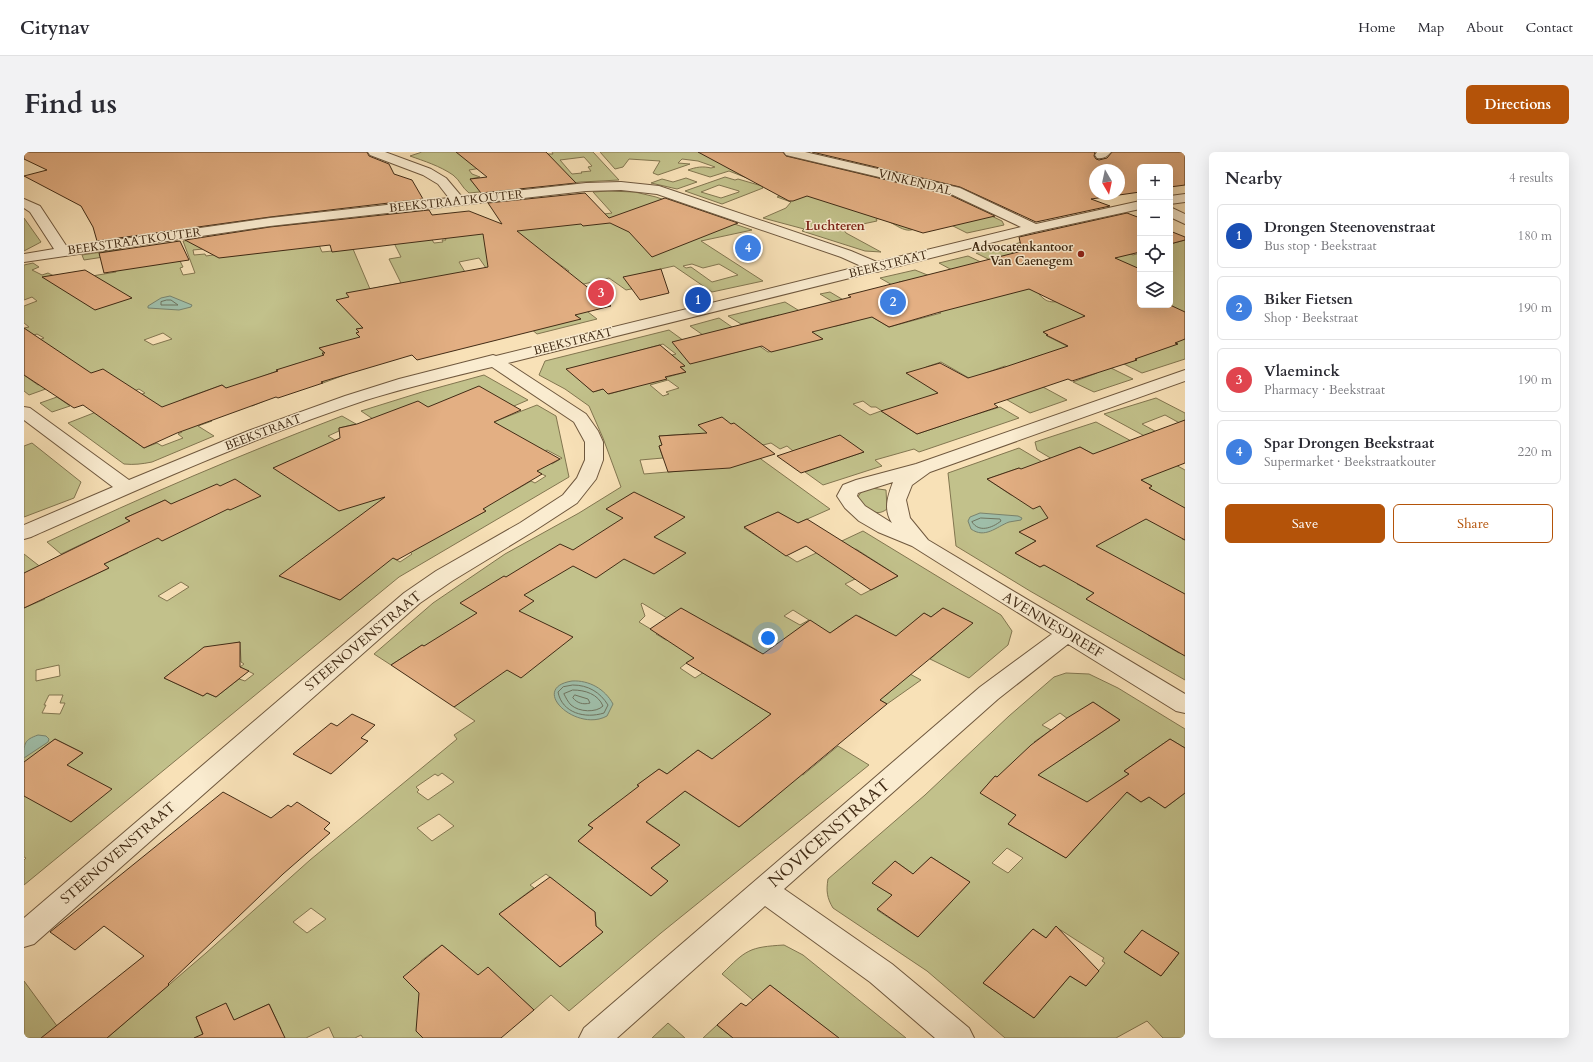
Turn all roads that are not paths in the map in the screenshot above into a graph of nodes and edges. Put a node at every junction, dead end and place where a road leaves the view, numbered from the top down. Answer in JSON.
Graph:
{"nodes":[{"id":1,"x":374,"y":152,"type":"edge"},
{"id":2,"x":790,"y":152,"type":"edge"},
{"id":3,"x":1185,"y":198,"type":"edge"},
{"id":4,"x":1173,"y":200,"type":"edge"},
{"id":5,"x":458,"y":201,"type":"junction"},
{"id":6,"x":24,"y":203,"type":"edge"},
{"id":7,"x":1137,"y":206,"type":"edge"},
{"id":8,"x":1173,"y":213,"type":"edge"},
{"id":9,"x":1185,"y":220,"type":"edge"},
{"id":10,"x":1034,"y":228,"type":"junction"},
{"id":11,"x":62,"y":251,"type":"junction"},
{"id":12,"x":24,"y":258,"type":"edge"},
{"id":13,"x":877,"y":268,"type":"junction"},
{"id":14,"x":493,"y":360,"type":"junction"},
{"id":15,"x":1185,"y":375,"type":"edge"},
{"id":16,"x":24,"y":412,"type":"edge"},
{"id":17,"x":923,"y":468,"type":"junction"},
{"id":18,"x":126,"y":487,"type":"junction"},
{"id":19,"x":24,"y":533,"type":"edge"},
{"id":20,"x":921,"y":544,"type":"junction"},
{"id":21,"x":1067,"y":634,"type":"junction"},
{"id":22,"x":1185,"y":705,"type":"edge"},
{"id":23,"x":763,"y":890,"type":"junction"},
{"id":24,"x":24,"y":935,"type":"edge"},
{"id":25,"x":595,"y":1038,"type":"edge"},
{"id":26,"x":958,"y":1038,"type":"edge"}],
"edges":[{"from":1,"to":5,"type":"street"},
{"from":2,"to":10,"type":"street","name":"VINKENDAL"},
{"from":3,"to":4,"type":"street"},
{"from":5,"to":11,"type":"street","name":"BEEKSTRAATKOUTER"},
{"from":5,"to":13,"type":"street","name":"BEEKSTRAATKOUTER"},
{"from":6,"to":11,"type":"street"},
{"from":7,"to":10,"type":"street","name":"BEEKSTRAAT"},
{"from":8,"to":9,"type":"street"},
{"from":10,"to":13,"type":"street","name":"BEEKSTRAAT"},
{"from":11,"to":12,"type":"street","name":"BEEKSTRAATKOUTER"},
{"from":13,"to":14,"type":"street","name":"BEEKSTRAAT"},
{"from":14,"to":18,"type":"street","name":"BEEKSTRAAT"},
{"from":14,"to":24,"type":"street","name":"STEENOVENSTRAAT"},
{"from":15,"to":17,"type":"street","name":"AVENNESDREEF"},
{"from":16,"to":18,"type":"street"},
{"from":17,"to":20,"type":"street","name":"AVENNESDREEF"},
{"from":17,"to":20,"type":"street","name":"AVENNESDREEF"},
{"from":18,"to":19,"type":"street","name":"BEEKSTRAAT"},
{"from":20,"to":21,"type":"street","name":"AVENNESDREEF"},
{"from":21,"to":22,"type":"street","name":"AVENNESDREEF"},
{"from":21,"to":23,"type":"street","name":"NOVICENSTRAAT"},
{"from":23,"to":25,"type":"street","name":"NOVICENSTRAAT"},
{"from":23,"to":26,"type":"street"}]}
